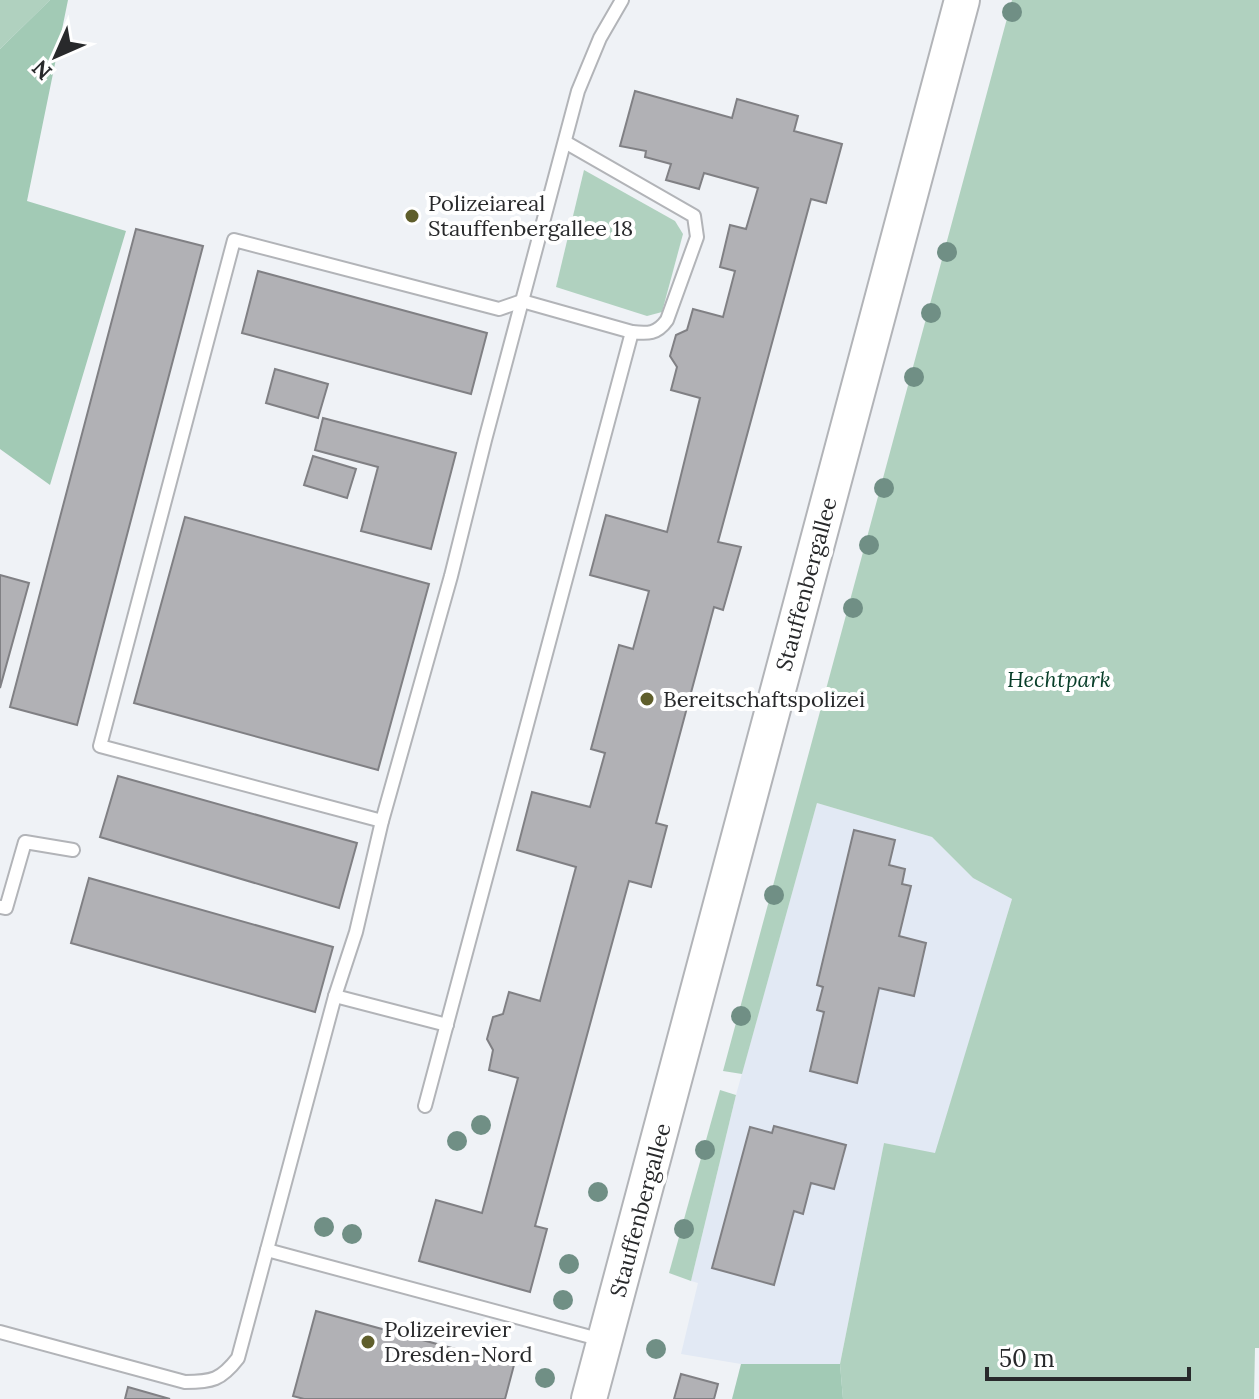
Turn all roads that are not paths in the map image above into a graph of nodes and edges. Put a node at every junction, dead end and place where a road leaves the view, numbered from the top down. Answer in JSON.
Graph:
{"nodes":[{"id":1,"x":622,"y":0,"type":"edge"},
{"id":2,"x":962,"y":0,"type":"edge"},
{"id":3,"x":565,"y":142,"type":"junction"},
{"id":4,"x":522,"y":301,"type":"junction"},
{"id":5,"x":632,"y":332,"type":"junction"},
{"id":6,"x":382,"y":821,"type":"junction"},
{"id":7,"x":73,"y":850,"type":"dead end"},
{"id":8,"x":0,"y":907,"type":"edge"},
{"id":9,"x":335,"y":996,"type":"junction"},
{"id":10,"x":447,"y":1025,"type":"junction"},
{"id":11,"x":425,"y":1106,"type":"dead end"},
{"id":12,"x":267,"y":1250,"type":"junction"},
{"id":13,"x":0,"y":1332,"type":"edge"},
{"id":14,"x":605,"y":1340,"type":"junction"},
{"id":15,"x":589,"y":1399,"type":"edge"}],
"edges":[{"from":1,"to":3,"type":"lane"},
{"from":2,"to":14,"type":"main road","name":"Stauffenbergallee"},
{"from":3,"to":4,"type":"lane"},
{"from":3,"to":5,"type":"lane"},
{"from":4,"to":5,"type":"lane"},
{"from":4,"to":6,"type":"lane"},
{"from":4,"to":6,"type":"lane"},
{"from":5,"to":10,"type":"lane"},
{"from":6,"to":9,"type":"lane"},
{"from":7,"to":8,"type":"lane"},
{"from":9,"to":10,"type":"lane"},
{"from":9,"to":12,"type":"lane"},
{"from":10,"to":11,"type":"lane"},
{"from":12,"to":13,"type":"lane"},
{"from":12,"to":14,"type":"lane"},
{"from":14,"to":15,"type":"main road","name":"Stauffenbergallee"}]}
